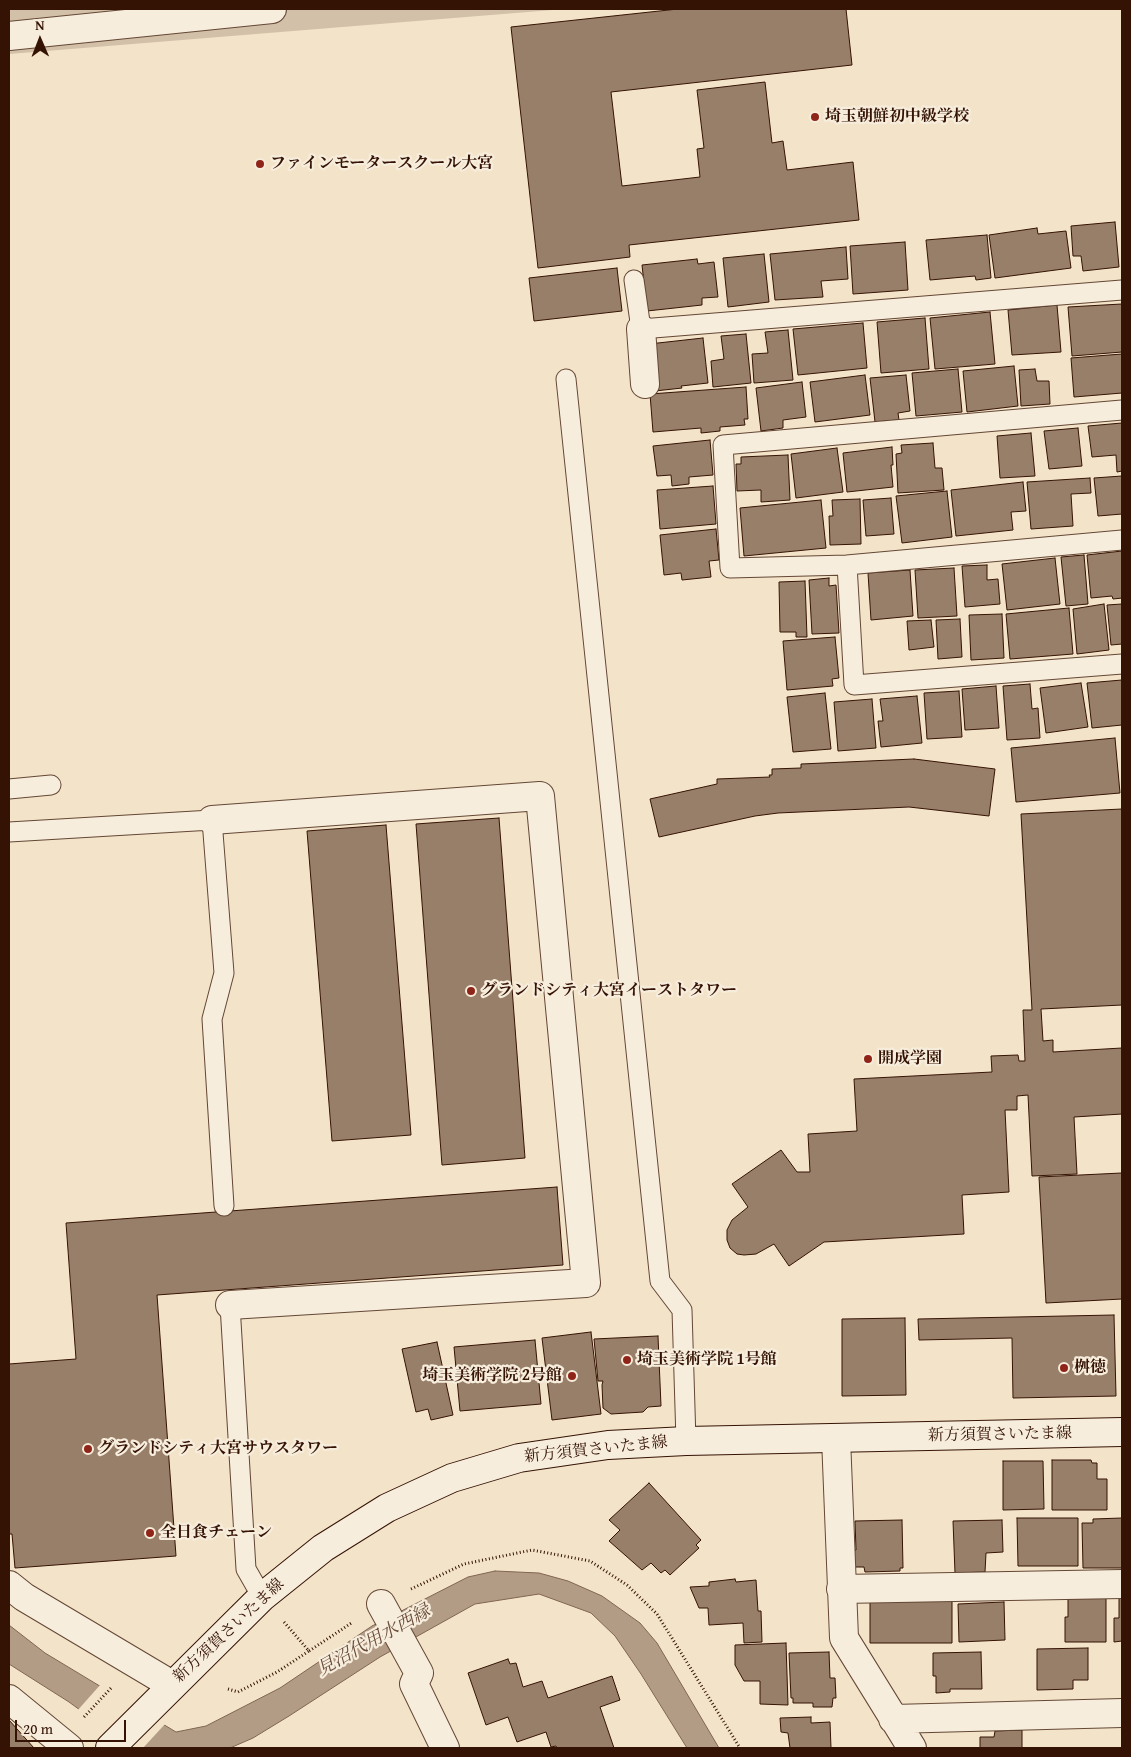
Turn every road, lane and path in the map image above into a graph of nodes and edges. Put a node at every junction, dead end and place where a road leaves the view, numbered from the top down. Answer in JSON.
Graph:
{"nodes":[{"id":1,"x":272,"y":9,"type":"edge"},
{"id":2,"x":99,"y":17,"type":"edge"},
{"id":3,"x":9,"y":36,"type":"edge"},
{"id":4,"x":634,"y":280,"type":"dead end"},
{"id":5,"x":1122,"y":290,"type":"edge"},
{"id":6,"x":640,"y":329,"type":"junction"},
{"id":7,"x":566,"y":379,"type":"dead end"},
{"id":8,"x":646,"y":384,"type":"dead end"},
{"id":9,"x":1122,"y":410,"type":"edge"},
{"id":10,"x":1122,"y":540,"type":"edge"},
{"id":11,"x":847,"y":564,"type":"junction"},
{"id":12,"x":1122,"y":664,"type":"edge"},
{"id":13,"x":52,"y":785,"type":"dead end"},
{"id":14,"x":9,"y":788,"type":"edge"},
{"id":15,"x":212,"y":820,"type":"junction"},
{"id":16,"x":9,"y":832,"type":"edge"},
{"id":17,"x":224,"y":1206,"type":"dead end"},
{"id":18,"x":230,"y":1306,"type":"joint"},
{"id":19,"x":1122,"y":1432,"type":"edge"},
{"id":20,"x":836,"y":1438,"type":"junction"},
{"id":21,"x":686,"y":1441,"type":"junction"},
{"id":22,"x":1122,"y":1584,"type":"edge"},
{"id":23,"x":9,"y":1585,"type":"edge"},
{"id":24,"x":841,"y":1589,"type":"junction"},
{"id":25,"x":262,"y":1597,"type":"junction"},
{"id":26,"x":384,"y":1609,"type":"junction"},
{"id":27,"x":309,"y":1651,"type":"junction"},
{"id":28,"x":116,"y":1684,"type":"dead end"},
{"id":29,"x":228,"y":1689,"type":"dead end"},
{"id":30,"x":163,"y":1694,"type":"junction"},
{"id":31,"x":9,"y":1699,"type":"edge"},
{"id":32,"x":1122,"y":1713,"type":"edge"},
{"id":33,"x":893,"y":1719,"type":"junction"},
{"id":34,"x":73,"y":1736,"type":"edge"},
{"id":35,"x":110,"y":1748,"type":"edge"},
{"id":36,"x":445,"y":1748,"type":"edge"},
{"id":37,"x":740,"y":1748,"type":"edge"},
{"id":38,"x":912,"y":1748,"type":"edge"}],
"edges":[{"from":1,"to":2,"type":"street"},
{"from":2,"to":3,"type":"street"},
{"from":4,"to":6,"type":"lane"},
{"from":5,"to":6,"type":"lane"},
{"from":6,"to":8,"type":"street"},
{"from":7,"to":21,"type":"lane"},
{"from":9,"to":11,"type":"lane"},
{"from":10,"to":11,"type":"lane"},
{"from":11,"to":12,"type":"lane"},
{"from":13,"to":14,"type":"lane"},
{"from":15,"to":16,"type":"lane"},
{"from":15,"to":17,"type":"lane"},
{"from":15,"to":18,"type":"street"},
{"from":18,"to":25,"type":"lane"},
{"from":19,"to":20,"type":"street","name":"新方須賀さいたま線"},
{"from":20,"to":21,"type":"street","name":"新方須賀さいたま線"},
{"from":20,"to":24,"type":"street"},
{"from":21,"to":25,"type":"street","name":"新方須賀さいたま線"},
{"from":22,"to":24,"type":"street"},
{"from":23,"to":30,"type":"street"},
{"from":24,"to":33,"type":"street"},
{"from":25,"to":27,"type":"path"},
{"from":25,"to":30,"type":"street","name":"新方須賀さいたま線"},
{"from":26,"to":27,"type":"path"},
{"from":26,"to":36,"type":"street"},
{"from":26,"to":37,"type":"path"},
{"from":27,"to":29,"type":"path"},
{"from":28,"to":34,"type":"path"},
{"from":30,"to":35,"type":"street","name":"新方須賀さいたま線"},
{"from":31,"to":34,"type":"street"},
{"from":32,"to":33,"type":"street"},
{"from":33,"to":38,"type":"street"}]}
